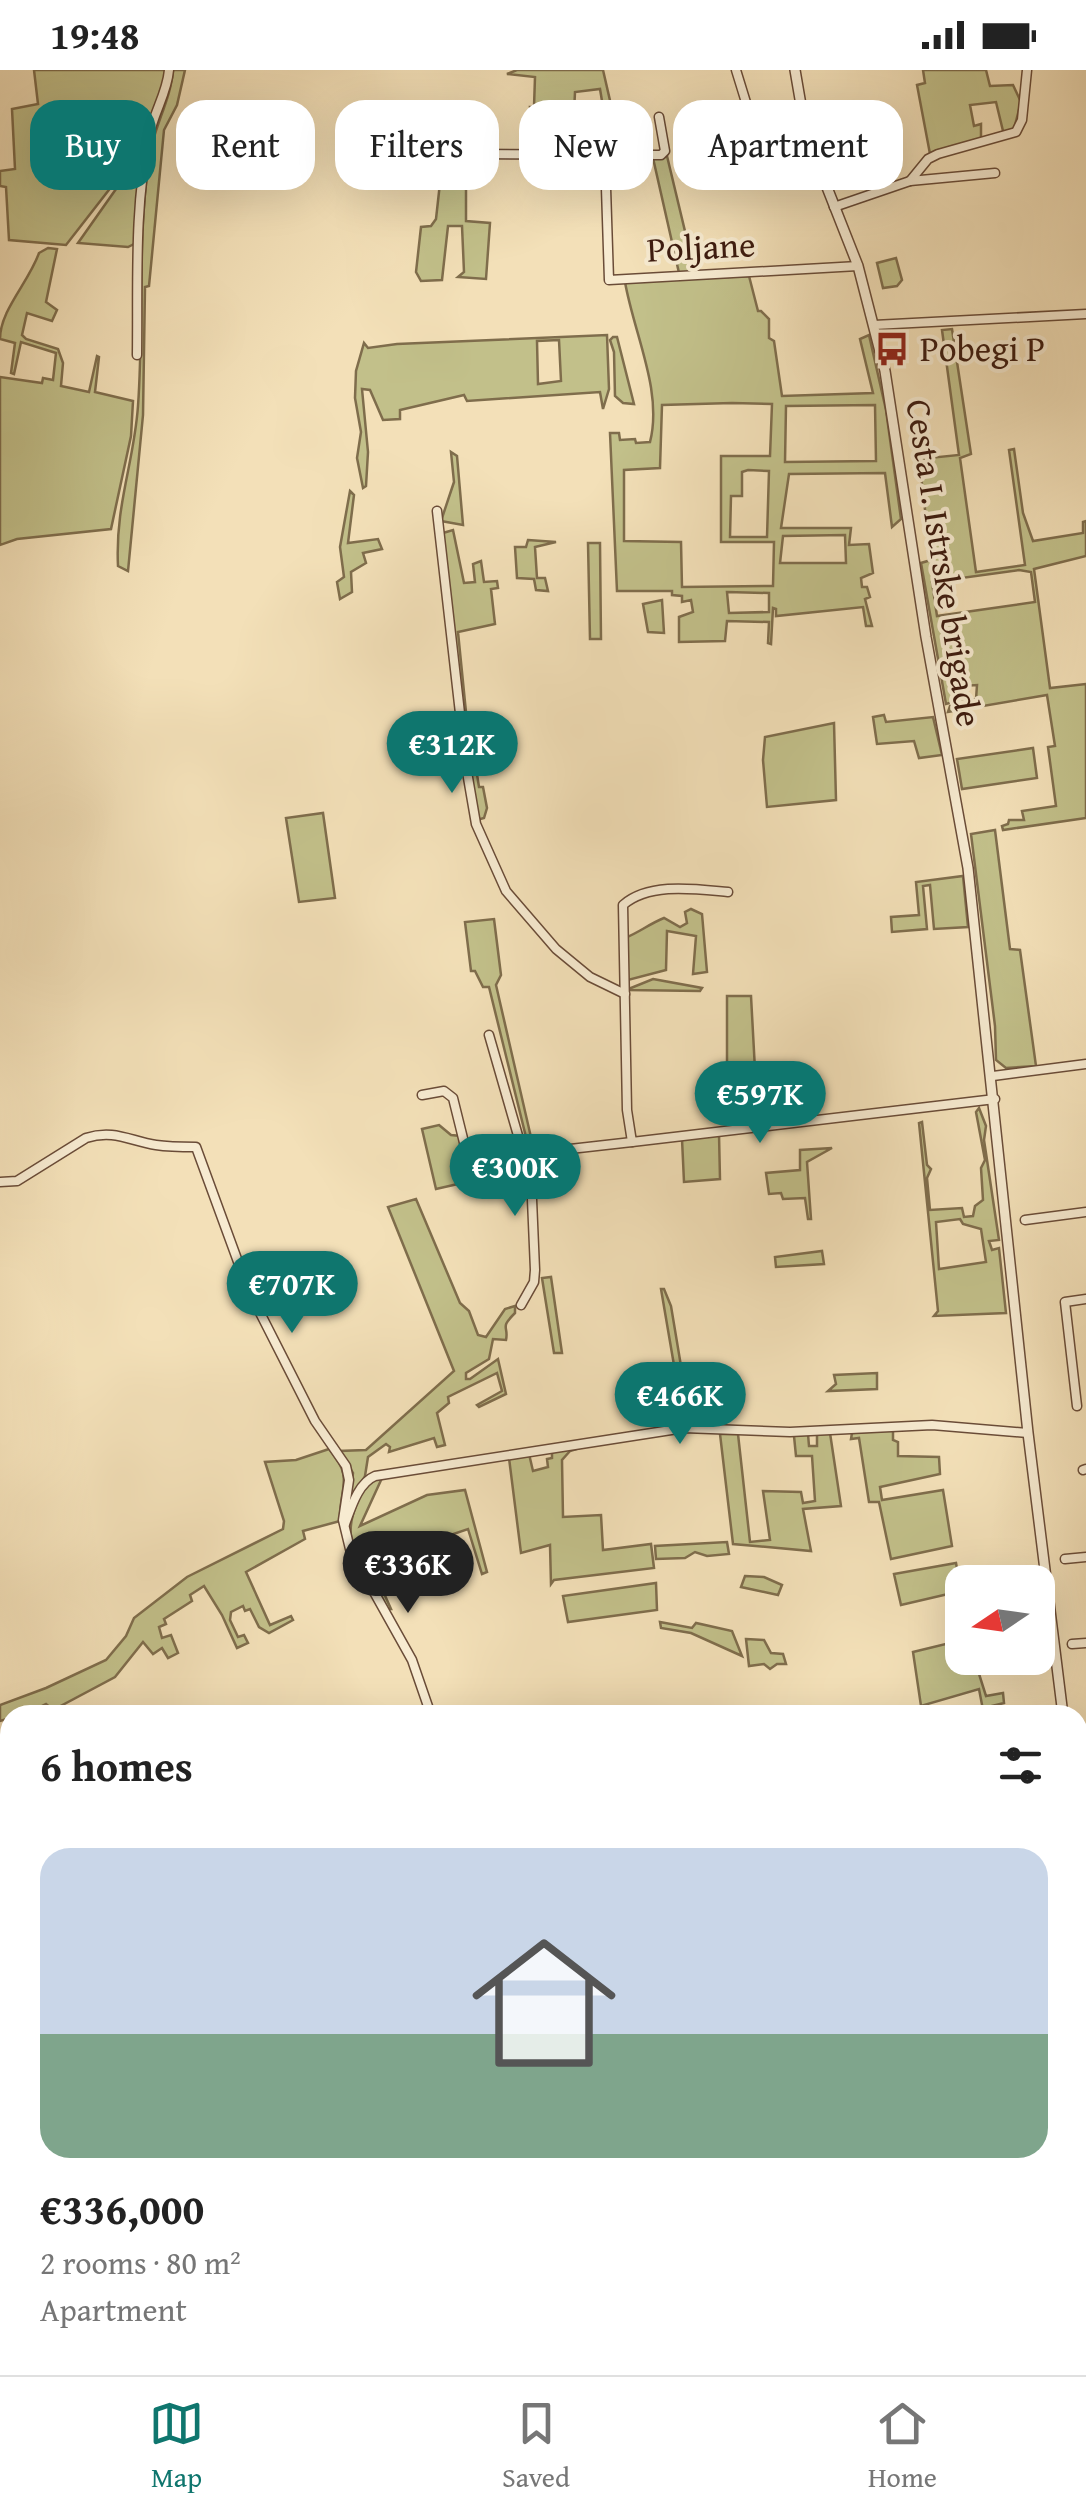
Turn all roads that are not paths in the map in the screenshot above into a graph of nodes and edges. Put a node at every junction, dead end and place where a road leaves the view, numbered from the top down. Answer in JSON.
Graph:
{"nodes":[{"id":1,"x":169,"y":70,"type":"edge"},
{"id":2,"x":736,"y":70,"type":"edge"},
{"id":3,"x":795,"y":70,"type":"edge"},
{"id":4,"x":1027,"y":70,"type":"edge"},
{"id":5,"x":745,"y":100,"type":"edge"},
{"id":6,"x":800,"y":100,"type":"edge"},
{"id":7,"x":658,"y":117,"type":"dead end"},
{"id":8,"x":653,"y":155,"type":"edge"},
{"id":9,"x":995,"y":173,"type":"dead end"},
{"id":10,"x":910,"y":181,"type":"junction"},
{"id":11,"x":606,"y":190,"type":"edge"},
{"id":12,"x":827,"y":190,"type":"edge"},
{"id":13,"x":834,"y":207,"type":"junction"},
{"id":14,"x":858,"y":266,"type":"junction"},
{"id":15,"x":1086,"y":314,"type":"edge"},
{"id":16,"x":874,"y":326,"type":"junction"},
{"id":17,"x":137,"y":354,"type":"dead end"},
{"id":18,"x":437,"y":510,"type":"dead end"},
{"id":19,"x":728,"y":892,"type":"dead end"},
{"id":20,"x":625,"y":994,"type":"junction"},
{"id":21,"x":489,"y":1035,"type":"dead end"},
{"id":22,"x":1086,"y":1064,"type":"edge"},
{"id":23,"x":993,"y":1076,"type":"junction"},
{"id":24,"x":422,"y":1096,"type":"dead end"},
{"id":25,"x":995,"y":1099,"type":"junction"},
{"id":26,"x":632,"y":1142,"type":"junction"},
{"id":27,"x":536,"y":1154,"type":"junction"},
{"id":28,"x":531,"y":1169,"type":"junction"},
{"id":29,"x":0,"y":1182,"type":"edge"},
{"id":30,"x":1086,"y":1212,"type":"edge"},
{"id":31,"x":1025,"y":1220,"type":"dead end"},
{"id":32,"x":1086,"y":1299,"type":"edge"},
{"id":33,"x":521,"y":1305,"type":"dead end"},
{"id":34,"x":1077,"y":1406,"type":"dead end"},
{"id":35,"x":1028,"y":1433,"type":"junction"},
{"id":36,"x":344,"y":1529,"type":"junction"},
{"id":37,"x":1086,"y":1557,"type":"edge"},
{"id":38,"x":1065,"y":1560,"type":"dead end"},
{"id":39,"x":1086,"y":1642,"type":"edge"},
{"id":40,"x":1072,"y":1644,"type":"dead end"},
{"id":41,"x":428,"y":1705,"type":"edge"},
{"id":42,"x":1063,"y":1705,"type":"edge"}],
"edges":[{"from":1,"to":17,"type":"street"},
{"from":2,"to":5,"type":"street"},
{"from":3,"to":6,"type":"street","name":"Cesta I. Istrske brigade"},
{"from":4,"to":10,"type":"street"},
{"from":7,"to":8,"type":"street"},
{"from":9,"to":10,"type":"street"},
{"from":10,"to":13,"type":"street"},
{"from":11,"to":14,"type":"street","name":"Poljane"},
{"from":12,"to":13,"type":"street","name":"Cesta I. Istrske brigade"},
{"from":13,"to":14,"type":"street","name":"Cesta I. Istrske brigade"},
{"from":14,"to":16,"type":"street","name":"Cesta I. Istrske brigade"},
{"from":15,"to":16,"type":"street"},
{"from":16,"to":23,"type":"street","name":"Cesta I. Istrske brigade"},
{"from":18,"to":20,"type":"street"},
{"from":19,"to":20,"type":"street"},
{"from":20,"to":26,"type":"street"},
{"from":21,"to":27,"type":"street"},
{"from":22,"to":23,"type":"street"},
{"from":23,"to":25,"type":"street","name":"Cesta I. Istrske brigade"},
{"from":24,"to":28,"type":"street"},
{"from":25,"to":26,"type":"street"},
{"from":25,"to":35,"type":"street","name":"Cesta I. Istrske brigade"},
{"from":26,"to":27,"type":"street"},
{"from":27,"to":28,"type":"street"},
{"from":28,"to":33,"type":"street"},
{"from":29,"to":36,"type":"street"},
{"from":30,"to":31,"type":"street"},
{"from":32,"to":34,"type":"street"},
{"from":35,"to":36,"type":"street"},
{"from":35,"to":42,"type":"street","name":"Cesta I. Istrske brigade"},
{"from":36,"to":41,"type":"street"},
{"from":37,"to":38,"type":"street"},
{"from":39,"to":40,"type":"street"}]}
